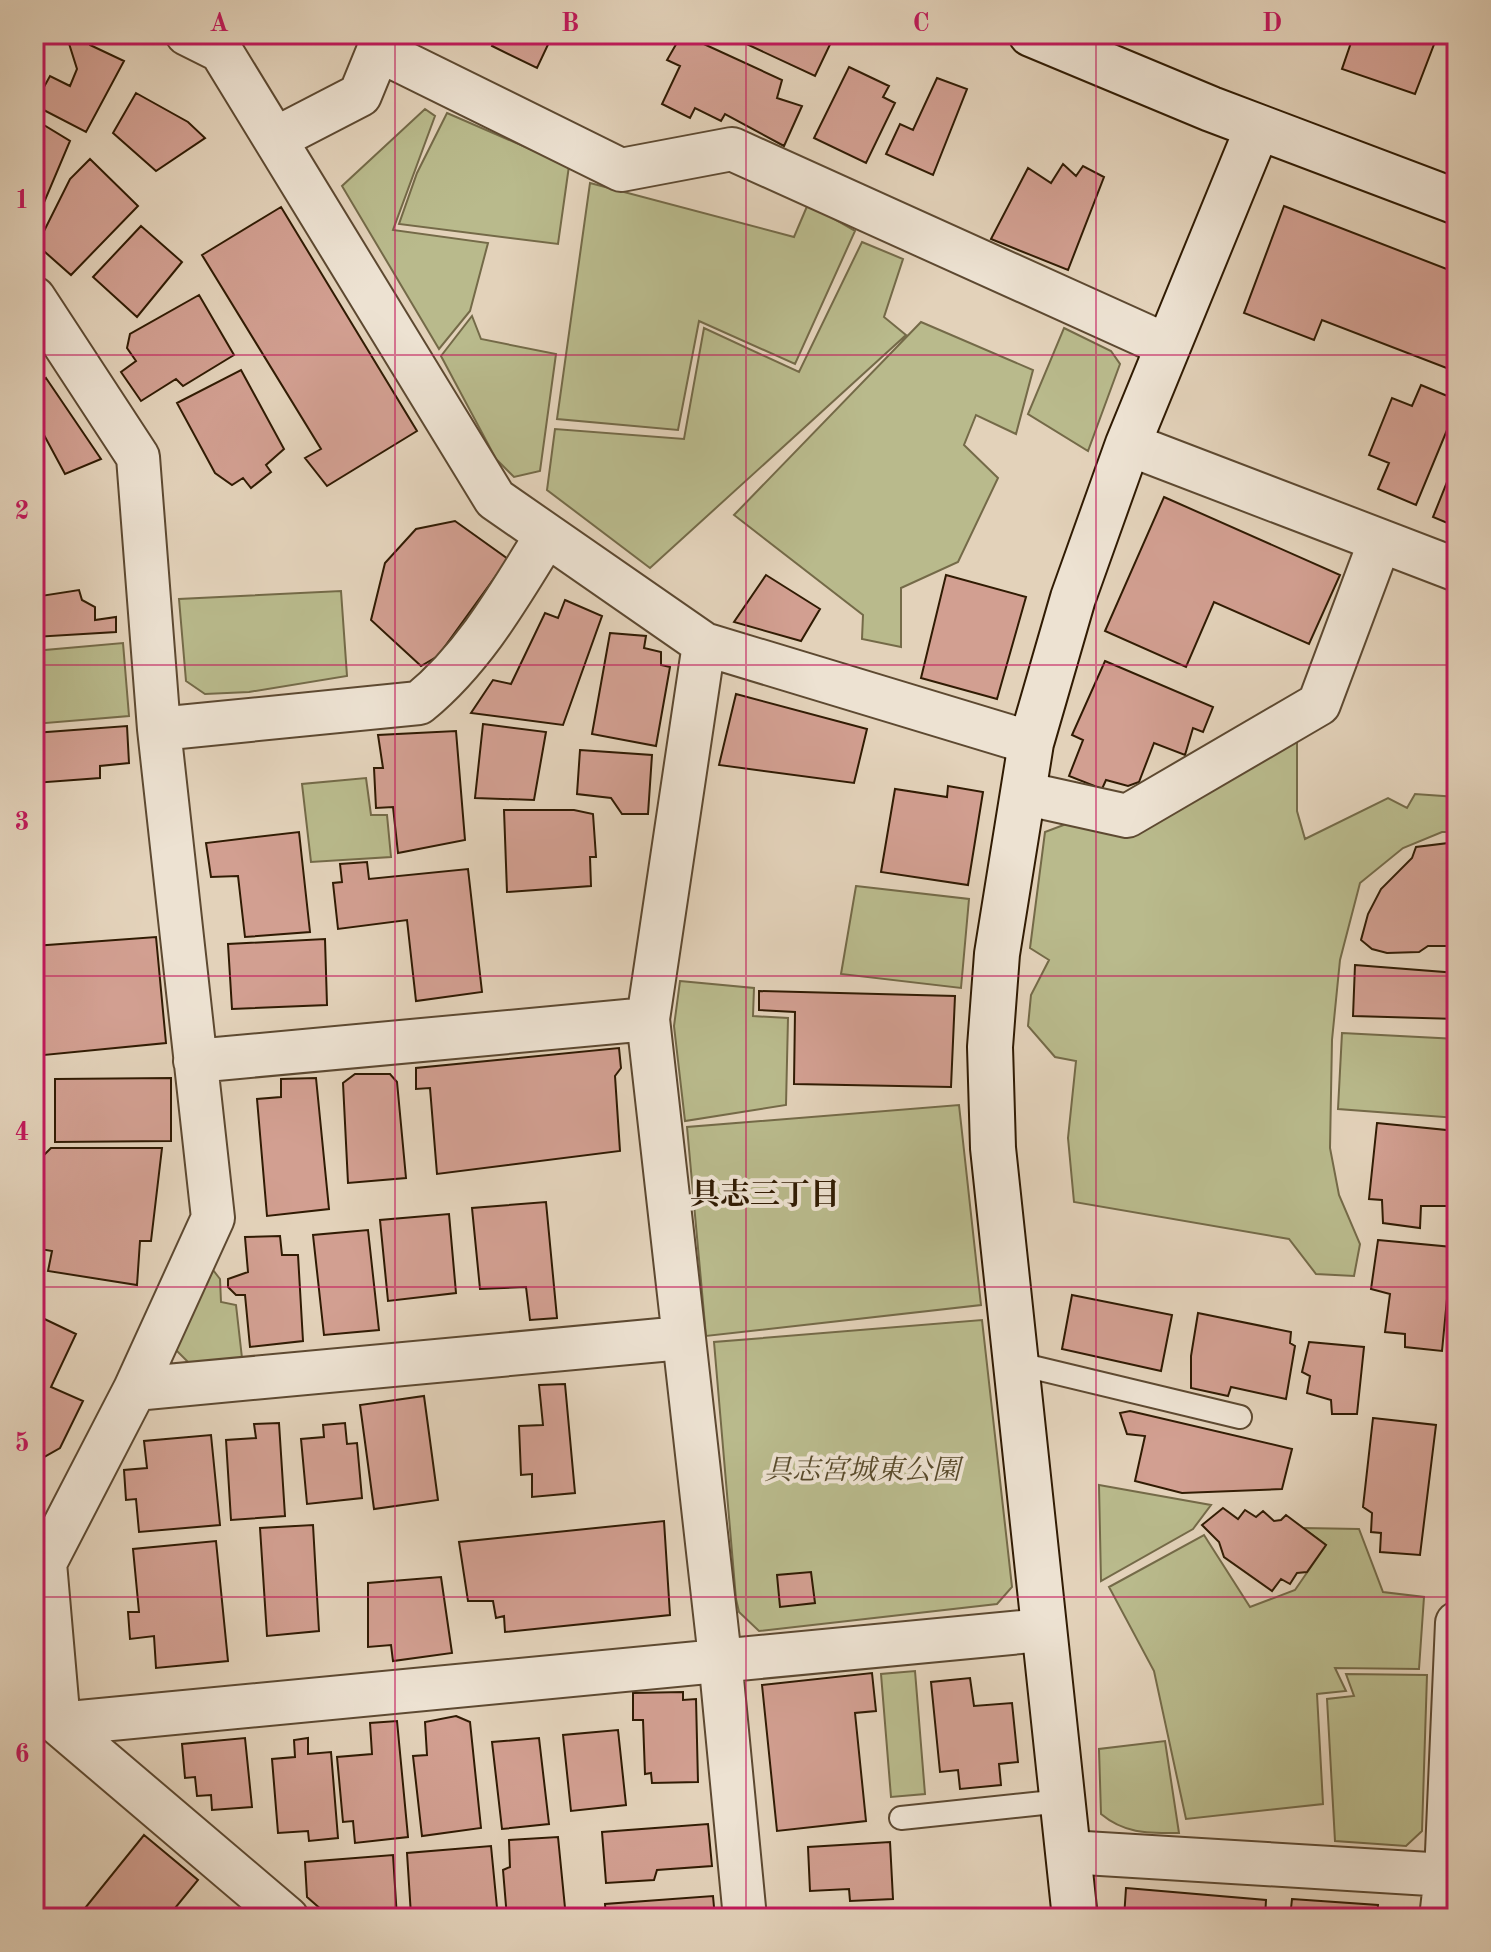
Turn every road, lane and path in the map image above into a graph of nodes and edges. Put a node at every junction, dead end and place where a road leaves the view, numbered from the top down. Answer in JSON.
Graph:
{"nodes":[{"id":1,"x":187,"y":34,"type":"edge"},
{"id":2,"x":1031,"y":34,"type":"edge"},
{"id":3,"x":381,"y":42,"type":"edge"},
{"id":4,"x":1258,"y":127,"type":"junction"},
{"id":5,"x":275,"y":139,"type":"junction"},
{"id":6,"x":1457,"y":202,"type":"edge"},
{"id":7,"x":34,"y":298,"type":"edge"},
{"id":8,"x":1168,"y":346,"type":"junction"},
{"id":9,"x":1128,"y":444,"type":"junction"},
{"id":10,"x":546,"y":536,"type":"junction"},
{"id":11,"x":1380,"y":541,"type":"junction"},
{"id":12,"x":1457,"y":570,"type":"edge"},
{"id":13,"x":704,"y":644,"type":"junction"},
{"id":14,"x":159,"y":729,"type":"junction"},
{"id":15,"x":1031,"y":743,"type":"junction"},
{"id":16,"x":1023,"y":793,"type":"junction"},
{"id":17,"x":648,"y":1019,"type":"junction"},
{"id":18,"x":195,"y":1061,"type":"junction"},
{"id":19,"x":682,"y":1338,"type":"junction"},
{"id":20,"x":1015,"y":1363,"type":"junction"},
{"id":21,"x":135,"y":1389,"type":"junction"},
{"id":22,"x":1240,"y":1417,"type":"dead end"},
{"id":23,"x":1042,"y":1630,"type":"junction"},
{"id":24,"x":1457,"y":1635,"type":"edge"},
{"id":25,"x":720,"y":1658,"type":"junction"},
{"id":26,"x":59,"y":1724,"type":"junction"},
{"id":27,"x":1062,"y":1801,"type":"junction"},
{"id":28,"x":901,"y":1818,"type":"dead end"},
{"id":29,"x":1068,"y":1852,"type":"junction"},
{"id":30,"x":1446,"y":1875,"type":"junction"},
{"id":31,"x":287,"y":1918,"type":"edge"},
{"id":32,"x":745,"y":1918,"type":"edge"},
{"id":33,"x":1075,"y":1918,"type":"edge"},
{"id":34,"x":1441,"y":1918,"type":"edge"}],
"edges":[{"from":1,"to":5,"type":"street"},
{"from":2,"to":4,"type":"street"},
{"from":3,"to":5,"type":"street"},
{"from":3,"to":8,"type":"street"},
{"from":4,"to":6,"type":"street"},
{"from":4,"to":8,"type":"street"},
{"from":5,"to":10,"type":"street"},
{"from":7,"to":14,"type":"street"},
{"from":8,"to":9,"type":"street"},
{"from":9,"to":11,"type":"street"},
{"from":9,"to":15,"type":"street"},
{"from":10,"to":13,"type":"street"},
{"from":10,"to":14,"type":"street"},
{"from":11,"to":12,"type":"street"},
{"from":11,"to":16,"type":"street"},
{"from":13,"to":15,"type":"street"},
{"from":13,"to":17,"type":"street"},
{"from":14,"to":18,"type":"street"},
{"from":15,"to":16,"type":"street"},
{"from":16,"to":20,"type":"street"},
{"from":17,"to":18,"type":"street"},
{"from":17,"to":19,"type":"street"},
{"from":18,"to":21,"type":"street"},
{"from":19,"to":21,"type":"street"},
{"from":19,"to":25,"type":"street"},
{"from":20,"to":22,"type":"lane"},
{"from":20,"to":23,"type":"street"},
{"from":21,"to":26,"type":"street"},
{"from":23,"to":25,"type":"street"},
{"from":23,"to":27,"type":"street"},
{"from":24,"to":30,"type":"street"},
{"from":25,"to":26,"type":"street"},
{"from":25,"to":32,"type":"street"},
{"from":26,"to":31,"type":"street"},
{"from":27,"to":28,"type":"lane"},
{"from":27,"to":29,"type":"street"},
{"from":29,"to":30,"type":"street"},
{"from":29,"to":33,"type":"street"},
{"from":30,"to":34,"type":"street"}]}
